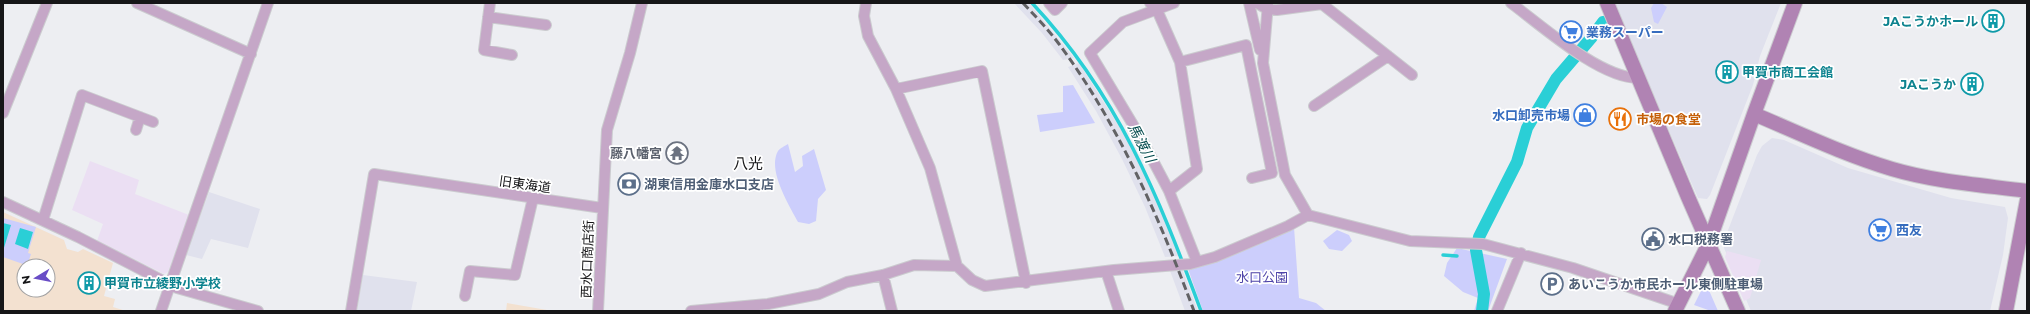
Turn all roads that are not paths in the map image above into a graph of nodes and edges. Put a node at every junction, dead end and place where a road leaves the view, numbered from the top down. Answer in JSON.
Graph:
{"nodes":[{"id":1,"x":47,"y":3,"type":"edge"},
{"id":2,"x":137,"y":3,"type":"edge"},
{"id":3,"x":268,"y":3,"type":"edge"},
{"id":4,"x":490,"y":3,"type":"edge"},
{"id":5,"x":642,"y":3,"type":"edge"},
{"id":6,"x":866,"y":3,"type":"edge"},
{"id":7,"x":1049,"y":3,"type":"edge"},
{"id":8,"x":1062,"y":3,"type":"edge"},
{"id":9,"x":1174,"y":3,"type":"edge"},
{"id":10,"x":1249,"y":3,"type":"edge"},
{"id":11,"x":1257,"y":3,"type":"edge"},
{"id":12,"x":1511,"y":3,"type":"edge"},
{"id":13,"x":1607,"y":3,"type":"edge"},
{"id":14,"x":1795,"y":3,"type":"edge"},
{"id":15,"x":1153,"y":6,"type":"edge"},
{"id":16,"x":1268,"y":6,"type":"edge"},
{"id":17,"x":488,"y":17,"type":"junction"},
{"id":18,"x":546,"y":25,"type":"dead end"},
{"id":19,"x":251,"y":54,"type":"junction"},
{"id":20,"x":512,"y":55,"type":"dead end"},
{"id":21,"x":1388,"y":56,"type":"junction"},
{"id":22,"x":1180,"y":62,"type":"junction"},
{"id":23,"x":1263,"y":63,"type":"junction"},
{"id":24,"x":1412,"y":75,"type":"dead end"},
{"id":25,"x":1638,"y":78,"type":"junction"},
{"id":26,"x":896,"y":89,"type":"junction"},
{"id":27,"x":1314,"y":106,"type":"dead end"},
{"id":28,"x":3,"y":113,"type":"edge"},
{"id":29,"x":1754,"y":114,"type":"junction"},
{"id":30,"x":140,"y":118,"type":"junction"},
{"id":31,"x":153,"y":122,"type":"dead end"},
{"id":32,"x":136,"y":130,"type":"dead end"},
{"id":33,"x":1252,"y":178,"type":"dead end"},
{"id":34,"x":1169,"y":190,"type":"junction"},
{"id":35,"x":2027,"y":191,"type":"edge"},
{"id":36,"x":533,"y":198,"type":"junction"},
{"id":37,"x":2027,"y":200,"type":"edge"},
{"id":38,"x":3,"y":202,"type":"edge"},
{"id":39,"x":602,"y":208,"type":"junction"},
{"id":40,"x":1308,"y":215,"type":"junction"},
{"id":41,"x":42,"y":220,"type":"junction"},
{"id":42,"x":1708,"y":245,"type":"junction"},
{"id":43,"x":1521,"y":253,"type":"junction"},
{"id":44,"x":1189,"y":264,"type":"junction"},
{"id":45,"x":957,"y":266,"type":"junction"},
{"id":46,"x":1106,"y":271,"type":"junction"},
{"id":47,"x":883,"y":275,"type":"junction"},
{"id":48,"x":170,"y":283,"type":"junction"},
{"id":49,"x":1026,"y":283,"type":"junction"},
{"id":50,"x":465,"y":296,"type":"dead end"},
{"id":51,"x":769,"y":307,"type":"edge"},
{"id":52,"x":1677,"y":307,"type":"edge"},
{"id":53,"x":161,"y":311,"type":"edge"},
{"id":54,"x":258,"y":311,"type":"edge"},
{"id":55,"x":351,"y":311,"type":"edge"},
{"id":56,"x":598,"y":311,"type":"edge"},
{"id":57,"x":691,"y":311,"type":"edge"},
{"id":58,"x":892,"y":311,"type":"edge"},
{"id":59,"x":1119,"y":311,"type":"edge"},
{"id":60,"x":1497,"y":311,"type":"edge"},
{"id":61,"x":1738,"y":311,"type":"edge"},
{"id":62,"x":2006,"y":311,"type":"edge"}],
"edges":[{"from":1,"to":28,"type":"street"},
{"from":2,"to":19,"type":"street"},
{"from":3,"to":19,"type":"street"},
{"from":4,"to":17,"type":"street"},
{"from":5,"to":39,"type":"street"},
{"from":6,"to":26,"type":"street"},
{"from":7,"to":8,"type":"street"},
{"from":9,"to":15,"type":"street"},
{"from":10,"to":23,"type":"street"},
{"from":11,"to":16,"type":"street"},
{"from":12,"to":25,"type":"street"},
{"from":13,"to":25,"type":"street"},
{"from":14,"to":29,"type":"street"},
{"from":15,"to":22,"type":"street"},
{"from":15,"to":34,"type":"street"},
{"from":16,"to":21,"type":"street"},
{"from":16,"to":23,"type":"street"},
{"from":17,"to":18,"type":"street"},
{"from":17,"to":20,"type":"street"},
{"from":19,"to":48,"type":"street"},
{"from":21,"to":24,"type":"street"},
{"from":21,"to":27,"type":"street"},
{"from":22,"to":33,"type":"street"},
{"from":22,"to":34,"type":"street"},
{"from":23,"to":40,"type":"street"},
{"from":25,"to":42,"type":"street"},
{"from":26,"to":45,"type":"street"},
{"from":26,"to":49,"type":"street"},
{"from":29,"to":35,"type":"street"},
{"from":29,"to":42,"type":"street"},
{"from":30,"to":31,"type":"street"},
{"from":30,"to":32,"type":"street"},
{"from":30,"to":41,"type":"street"},
{"from":34,"to":44,"type":"street"},
{"from":36,"to":39,"type":"street","name":"旧東海道"},
{"from":36,"to":50,"type":"street"},
{"from":36,"to":55,"type":"street","name":"旧東海道"},
{"from":37,"to":62,"type":"street"},
{"from":38,"to":41,"type":"street"},
{"from":39,"to":56,"type":"street","name":"西水口商店街"},
{"from":40,"to":43,"type":"street"},
{"from":40,"to":44,"type":"street"},
{"from":41,"to":48,"type":"street"},
{"from":42,"to":52,"type":"street"},
{"from":42,"to":61,"type":"street"},
{"from":43,"to":52,"type":"street"},
{"from":43,"to":60,"type":"street"},
{"from":44,"to":46,"type":"street"},
{"from":45,"to":47,"type":"street"},
{"from":45,"to":49,"type":"street"},
{"from":46,"to":49,"type":"street"},
{"from":46,"to":59,"type":"street"},
{"from":47,"to":51,"type":"street"},
{"from":47,"to":58,"type":"street"},
{"from":48,"to":53,"type":"street"},
{"from":48,"to":54,"type":"street"},
{"from":51,"to":57,"type":"street"}]}
